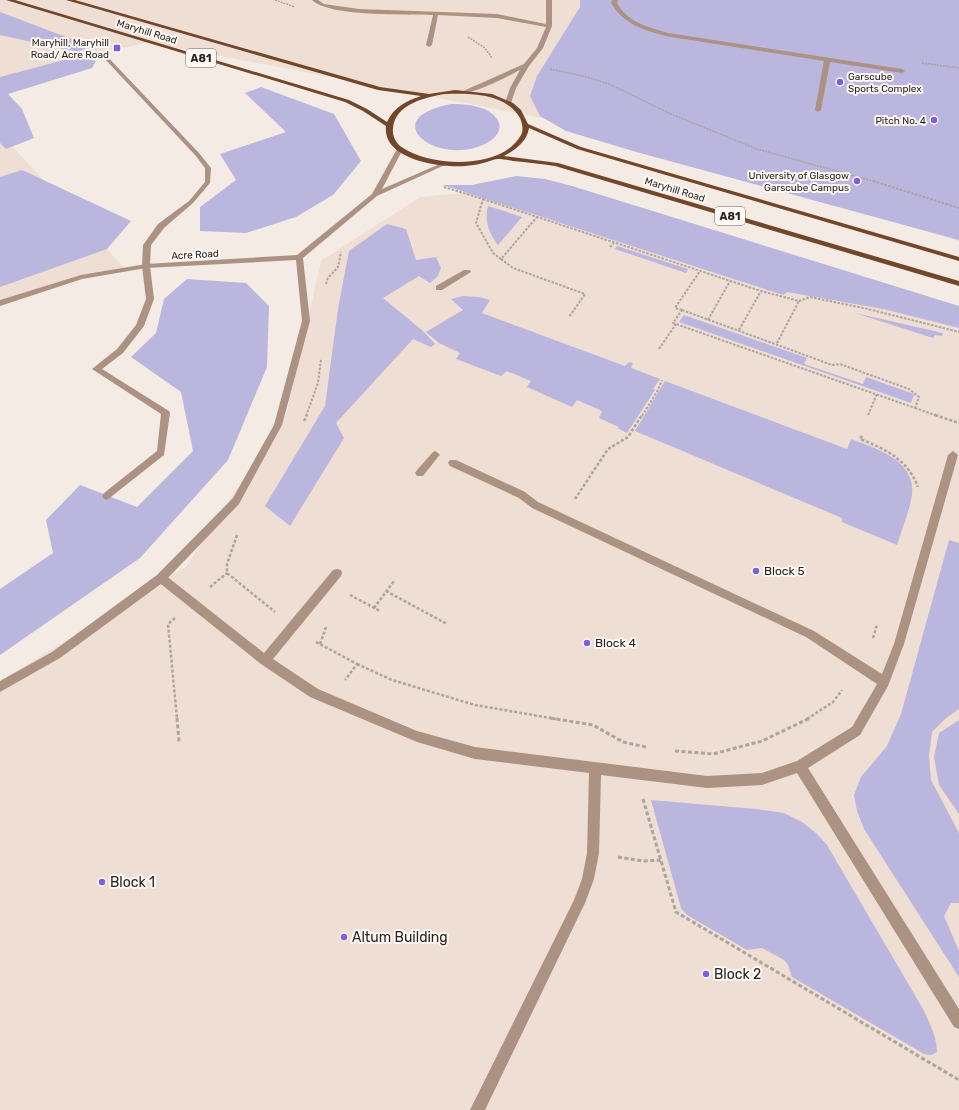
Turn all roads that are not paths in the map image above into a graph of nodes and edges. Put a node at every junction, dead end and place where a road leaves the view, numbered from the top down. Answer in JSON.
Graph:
{"nodes":[{"id":1,"x":9,"y":0,"type":"edge"},
{"id":2,"x":69,"y":0,"type":"edge"},
{"id":3,"x":315,"y":0,"type":"edge"},
{"id":4,"x":549,"y":0,"type":"edge"},
{"id":5,"x":616,"y":0,"type":"edge"},
{"id":6,"x":436,"y":14,"type":"junction"},
{"id":7,"x":549,"y":26,"type":"junction"},
{"id":8,"x":429,"y":45,"type":"dead end"},
{"id":9,"x":104,"y":55,"type":"dead end"},
{"id":10,"x":827,"y":61,"type":"junction"},
{"id":11,"x":526,"y":65,"type":"junction"},
{"id":12,"x":902,"y":72,"type":"road end"},
{"id":13,"x":464,"y":92,"type":"junction"},
{"id":14,"x":428,"y":95,"type":"junction"},
{"id":15,"x":508,"y":103,"type":"junction"},
{"id":16,"x":818,"y":110,"type":"dead end"},
{"id":17,"x":388,"y":125,"type":"junction"},
{"id":18,"x":526,"y":125,"type":"junction"},
{"id":19,"x":400,"y":149,"type":"junction"},
{"id":20,"x":498,"y":157,"type":"junction"},
{"id":21,"x":444,"y":164,"type":"junction"},
{"id":22,"x":375,"y":195,"type":"junction"},
{"id":23,"x":299,"y":256,"type":"junction"},
{"id":24,"x":959,"y":259,"type":"edge"},
{"id":25,"x":146,"y":266,"type":"junction"},
{"id":26,"x":467,"y":272,"type":"dead end"},
{"id":27,"x":959,"y":284,"type":"edge"},
{"id":28,"x":439,"y":288,"type":"dead end"},
{"id":29,"x":0,"y":303,"type":"edge"},
{"id":30,"x":435,"y":455,"type":"dead end"},
{"id":31,"x":953,"y":455,"type":"dead end"},
{"id":32,"x":453,"y":463,"type":"dead end"},
{"id":33,"x":420,"y":472,"type":"dead end"},
{"id":34,"x":107,"y":496,"type":"dead end"},
{"id":35,"x":337,"y":573,"type":"dead end"},
{"id":36,"x":161,"y":578,"type":"junction"},
{"id":37,"x":265,"y":660,"type":"junction"},
{"id":38,"x":884,"y":682,"type":"junction"},
{"id":39,"x":0,"y":687,"type":"edge"},
{"id":40,"x":800,"y":766,"type":"junction"},
{"id":41,"x":595,"y":768,"type":"junction"},
{"id":42,"x":959,"y":1022,"type":"edge"},
{"id":43,"x":477,"y":1110,"type":"edge"}],
"edges":[{"from":1,"to":17,"type":"main road","name":"Maryhill Road","number":"A81"},
{"from":2,"to":14,"type":"main road","name":"Maryhill Road","number":"A81"},
{"from":3,"to":6,"type":"street"},
{"from":4,"to":7,"type":"street"},
{"from":5,"to":10,"type":"street"},
{"from":6,"to":7,"type":"street"},
{"from":6,"to":8,"type":"street"},
{"from":7,"to":11,"type":"street"},
{"from":9,"to":25,"type":"street"},
{"from":10,"to":12,"type":"street"},
{"from":10,"to":16,"type":"street"},
{"from":11,"to":13,"type":"street"},
{"from":11,"to":15,"type":"street"},
{"from":13,"to":14,"type":"main road","number":"A81"},
{"from":13,"to":15,"type":"main road","number":"A81"},
{"from":14,"to":17,"type":"main road","number":"A81"},
{"from":15,"to":18,"type":"main road","number":"A81"},
{"from":17,"to":19,"type":"main road","number":"A81"},
{"from":18,"to":20,"type":"main road","number":"A81"},
{"from":18,"to":24,"type":"main road","name":"Maryhill Road","number":"A81"},
{"from":19,"to":21,"type":"main road","number":"A81"},
{"from":19,"to":22,"type":"street"},
{"from":20,"to":21,"type":"main road","number":"A81"},
{"from":20,"to":27,"type":"main road","name":"Maryhill Road","number":"A81"},
{"from":21,"to":22,"type":"street"},
{"from":22,"to":23,"type":"street"},
{"from":23,"to":25,"type":"street","name":"Acre Road"},
{"from":23,"to":36,"type":"street"},
{"from":25,"to":29,"type":"street","name":"Acre Road"},
{"from":25,"to":34,"type":"street"},
{"from":26,"to":28,"type":"street"},
{"from":30,"to":33,"type":"street"},
{"from":31,"to":38,"type":"street"},
{"from":32,"to":38,"type":"street"},
{"from":35,"to":37,"type":"street"},
{"from":36,"to":37,"type":"street"},
{"from":36,"to":39,"type":"street"},
{"from":37,"to":41,"type":"street"},
{"from":38,"to":40,"type":"street"},
{"from":40,"to":41,"type":"street"},
{"from":40,"to":42,"type":"street"},
{"from":41,"to":43,"type":"street"}]}
